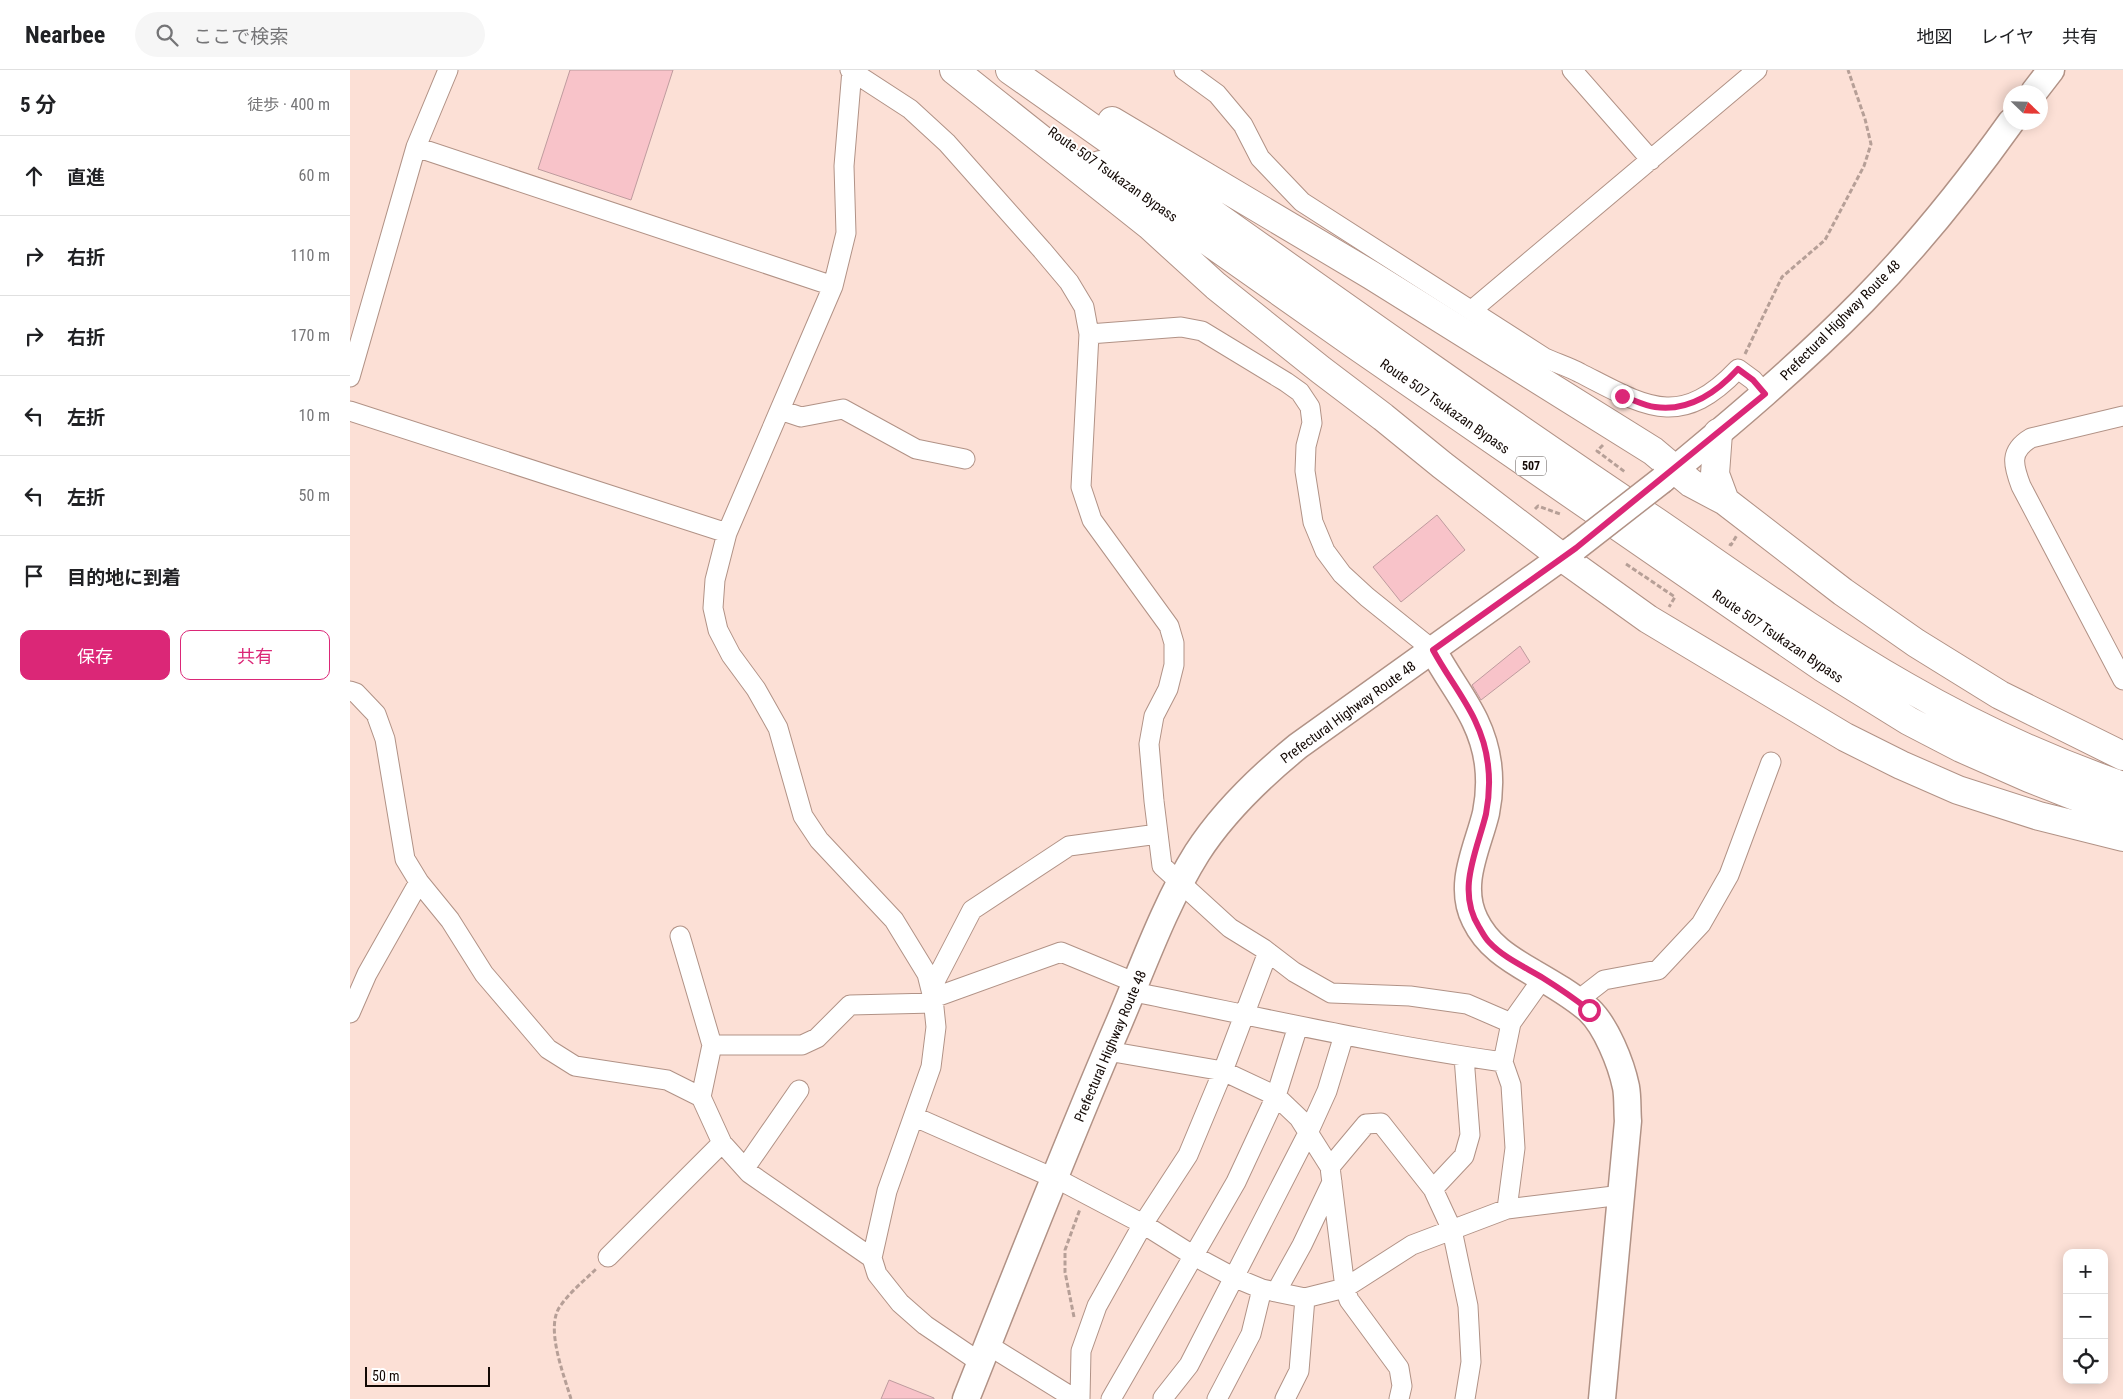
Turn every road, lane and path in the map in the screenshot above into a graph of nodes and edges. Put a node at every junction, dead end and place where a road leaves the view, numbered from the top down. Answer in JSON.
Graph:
{"nodes":[{"id":1,"x":448,"y":70,"type":"edge"},
{"id":2,"x":851,"y":70,"type":"edge"},
{"id":3,"x":954,"y":70,"type":"edge"},
{"id":4,"x":966,"y":70,"type":"edge"},
{"id":5,"x":1010,"y":70,"type":"edge"},
{"id":6,"x":1027,"y":70,"type":"edge"},
{"id":7,"x":1184,"y":70,"type":"edge"},
{"id":8,"x":1572,"y":70,"type":"edge"},
{"id":9,"x":1757,"y":70,"type":"edge"},
{"id":10,"x":1848,"y":70,"type":"edge"},
{"id":11,"x":2051,"y":70,"type":"edge"},
{"id":12,"x":2039,"y":85,"type":"edge"},
{"id":13,"x":2005,"y":130,"type":"edge"},
{"id":14,"x":416,"y":147,"type":"junction"},
{"id":15,"x":1651,"y":160,"type":"junction"},
{"id":16,"x":833,"y":286,"type":"junction"},
{"id":17,"x":1472,"y":310,"type":"junction"},
{"id":18,"x":1089,"y":334,"type":"junction"},
{"id":19,"x":1738,"y":369,"type":"junction"},
{"id":20,"x":350,"y":377,"type":"edge"},
{"id":21,"x":1765,"y":394,"type":"junction"},
{"id":22,"x":780,"y":410,"type":"junction"},
{"id":23,"x":350,"y":411,"type":"edge"},
{"id":24,"x":2123,"y":416,"type":"edge"},
{"id":25,"x":1718,"y":433,"type":"junction"},
{"id":26,"x":966,"y":459,"type":"dead end"},
{"id":27,"x":1668,"y":474,"type":"junction"},
{"id":28,"x":1725,"y":501,"type":"junction"},
{"id":29,"x":727,"y":533,"type":"junction"},
{"id":30,"x":1570,"y":553,"type":"junction"},
{"id":31,"x":1433,"y":650,"type":"junction"},
{"id":32,"x":2123,"y":680,"type":"edge"},
{"id":33,"x":350,"y":691,"type":"edge"},
{"id":34,"x":2123,"y":756,"type":"edge"},
{"id":35,"x":1771,"y":762,"type":"dead end"},
{"id":36,"x":2123,"y":786,"type":"edge"},
{"id":37,"x":2123,"y":815,"type":"edge"},
{"id":38,"x":1158,"y":834,"type":"junction"},
{"id":39,"x":2123,"y":837,"type":"edge"},
{"id":40,"x":419,"y":882,"type":"junction"},
{"id":41,"x":1180,"y":884,"type":"junction"},
{"id":42,"x":680,"y":936,"type":"dead end"},
{"id":43,"x":1268,"y":952,"type":"junction"},
{"id":44,"x":1542,"y":978,"type":"junction"},
{"id":45,"x":1135,"y":986,"type":"junction"},
{"id":46,"x":933,"y":997,"type":"junction"},
{"id":47,"x":1577,"y":1001,"type":"junction"},
{"id":48,"x":350,"y":1013,"type":"edge"},
{"id":49,"x":1245,"y":1014,"type":"junction"},
{"id":50,"x":1511,"y":1023,"type":"junction"},
{"id":51,"x":1298,"y":1026,"type":"junction"},
{"id":52,"x":1344,"y":1035,"type":"junction"},
{"id":53,"x":712,"y":1045,"type":"junction"},
{"id":54,"x":1108,"y":1048,"type":"junction"},
{"id":55,"x":1464,"y":1057,"type":"junction"},
{"id":56,"x":1502,"y":1062,"type":"junction"},
{"id":57,"x":1224,"y":1071,"type":"junction"},
{"id":58,"x":799,"y":1090,"type":"dead end"},
{"id":59,"x":1276,"y":1096,"type":"junction"},
{"id":60,"x":702,"y":1097,"type":"junction"},
{"id":61,"x":915,"y":1117,"type":"junction"},
{"id":62,"x":1308,"y":1133,"type":"junction"},
{"id":63,"x":722,"y":1143,"type":"junction"},
{"id":64,"x":745,"y":1168,"type":"junction"},
{"id":65,"x":1331,"y":1175,"type":"junction"},
{"id":66,"x":1054,"y":1178,"type":"junction"},
{"id":67,"x":1433,"y":1189,"type":"junction"},
{"id":68,"x":1086,"y":1194,"type":"junction"},
{"id":69,"x":1622,"y":1195,"type":"junction"},
{"id":70,"x":1507,"y":1209,"type":"junction"},
{"id":71,"x":1143,"y":1224,"type":"junction"},
{"id":72,"x":1452,"y":1230,"type":"junction"},
{"id":73,"x":1194,"y":1256,"type":"junction"},
{"id":74,"x":608,"y":1257,"type":"joint"},
{"id":75,"x":872,"y":1258,"type":"junction"},
{"id":76,"x":1233,"y":1277,"type":"junction"},
{"id":77,"x":1345,"y":1288,"type":"junction"},
{"id":78,"x":1269,"y":1291,"type":"junction"},
{"id":79,"x":1305,"y":1298,"type":"junction"},
{"id":80,"x":1081,"y":1351,"type":"junction"},
{"id":81,"x":984,"y":1354,"type":"junction"},
{"id":82,"x":1163,"y":1398,"type":"edge"},
{"id":83,"x":571,"y":1399,"type":"edge"},
{"id":84,"x":966,"y":1399,"type":"edge"},
{"id":85,"x":1075,"y":1399,"type":"edge"},
{"id":86,"x":1080,"y":1399,"type":"edge"},
{"id":87,"x":1111,"y":1399,"type":"edge"},
{"id":88,"x":1217,"y":1399,"type":"edge"},
{"id":89,"x":1285,"y":1399,"type":"edge"},
{"id":90,"x":1398,"y":1399,"type":"edge"},
{"id":91,"x":1465,"y":1399,"type":"edge"},
{"id":92,"x":1602,"y":1399,"type":"edge"}],
"edges":[{"from":1,"to":14,"type":"street"},
{"from":2,"to":16,"type":"street"},
{"from":2,"to":18,"type":"street"},
{"from":3,"to":30,"type":"highway"},
{"from":4,"to":37,"type":"highway","name":"Route 507 Tsukazan Bypass","number":"507"},
{"from":5,"to":36,"type":"highway","name":"Route 507 Tsukazan Bypass","number":"507"},
{"from":6,"to":27,"type":"highway"},
{"from":7,"to":17,"type":"street"},
{"from":8,"to":15,"type":"street"},
{"from":9,"to":15,"type":"street"},
{"from":10,"to":19,"type":"path"},
{"from":11,"to":12,"type":"main road"},
{"from":13,"to":21,"type":"main road","name":"Prefectural Highway Route 48"},
{"from":14,"to":16,"type":"street"},
{"from":14,"to":20,"type":"street"},
{"from":15,"to":17,"type":"street"},
{"from":16,"to":22,"type":"street"},
{"from":17,"to":19,"type":"street"},
{"from":18,"to":31,"type":"street"},
{"from":18,"to":38,"type":"street"},
{"from":19,"to":21,"type":"street"},
{"from":21,"to":25,"type":"main road","name":"Prefectural Highway Route 48"},
{"from":22,"to":26,"type":"street"},
{"from":22,"to":29,"type":"street"},
{"from":23,"to":29,"type":"street"},
{"from":24,"to":32,"type":"street"},
{"from":25,"to":27,"type":"main road","name":"Prefectural Highway Route 48"},
{"from":25,"to":28,"type":"highway"},
{"from":27,"to":28,"type":"highway"},
{"from":27,"to":30,"type":"main road","name":"Prefectural Highway Route 48","bridge":true},
{"from":28,"to":34,"type":"highway"},
{"from":29,"to":46,"type":"street"},
{"from":30,"to":31,"type":"main road","name":"Prefectural Highway Route 48"},
{"from":30,"to":39,"type":"highway"},
{"from":31,"to":41,"type":"main road","name":"Prefectural Highway Route 48"},
{"from":31,"to":44,"type":"main road"},
{"from":33,"to":40,"type":"street"},
{"from":35,"to":47,"type":"street"},
{"from":38,"to":41,"type":"street"},
{"from":38,"to":46,"type":"street"},
{"from":40,"to":48,"type":"street"},
{"from":40,"to":60,"type":"street"},
{"from":41,"to":43,"type":"street"},
{"from":41,"to":45,"type":"main road","name":"Prefectural Highway Route 48"},
{"from":42,"to":53,"type":"street"},
{"from":43,"to":49,"type":"street"},
{"from":43,"to":50,"type":"street"},
{"from":44,"to":47,"type":"main road"},
{"from":44,"to":50,"type":"street"},
{"from":45,"to":46,"type":"street"},
{"from":45,"to":49,"type":"street"},
{"from":45,"to":54,"type":"main road","name":"Prefectural Highway Route 48"},
{"from":46,"to":53,"type":"street"},
{"from":46,"to":61,"type":"street"},
{"from":47,"to":69,"type":"main road"},
{"from":49,"to":51,"type":"street"},
{"from":49,"to":57,"type":"street"},
{"from":50,"to":56,"type":"street"},
{"from":51,"to":52,"type":"street"},
{"from":51,"to":59,"type":"street"},
{"from":52,"to":55,"type":"street"},
{"from":52,"to":62,"type":"street"},
{"from":53,"to":60,"type":"street"},
{"from":54,"to":57,"type":"street"},
{"from":54,"to":66,"type":"main road","name":"Prefectural Highway Route 48"},
{"from":55,"to":56,"type":"street"},
{"from":55,"to":67,"type":"street"},
{"from":56,"to":70,"type":"street"},
{"from":57,"to":59,"type":"street"},
{"from":57,"to":71,"type":"street"},
{"from":58,"to":64,"type":"street"},
{"from":59,"to":62,"type":"street"},
{"from":59,"to":73,"type":"street"},
{"from":60,"to":63,"type":"street"},
{"from":61,"to":66,"type":"street"},
{"from":61,"to":75,"type":"street"},
{"from":62,"to":65,"type":"street"},
{"from":62,"to":76,"type":"street"},
{"from":63,"to":64,"type":"street"},
{"from":63,"to":74,"type":"street"},
{"from":64,"to":75,"type":"street"},
{"from":65,"to":67,"type":"street"},
{"from":65,"to":77,"type":"street"},
{"from":65,"to":78,"type":"street"},
{"from":66,"to":68,"type":"street"},
{"from":66,"to":81,"type":"main road","name":"Prefectural Highway Route 48"},
{"from":67,"to":72,"type":"street"},
{"from":68,"to":71,"type":"street"},
{"from":68,"to":80,"type":"path"},
{"from":69,"to":70,"type":"street"},
{"from":69,"to":92,"type":"main road"},
{"from":70,"to":72,"type":"street"},
{"from":71,"to":73,"type":"street"},
{"from":71,"to":80,"type":"street"},
{"from":72,"to":77,"type":"street"},
{"from":72,"to":91,"type":"street"},
{"from":73,"to":76,"type":"street"},
{"from":73,"to":87,"type":"street"},
{"from":74,"to":83,"type":"path"},
{"from":75,"to":81,"type":"street"},
{"from":76,"to":78,"type":"street"},
{"from":76,"to":82,"type":"street"},
{"from":77,"to":79,"type":"street"},
{"from":77,"to":90,"type":"street"},
{"from":78,"to":79,"type":"street"},
{"from":78,"to":88,"type":"street"},
{"from":79,"to":89,"type":"street"},
{"from":80,"to":86,"type":"street"},
{"from":81,"to":84,"type":"main road","name":"Prefectural Highway Route 48"},
{"from":81,"to":85,"type":"street"}]}
